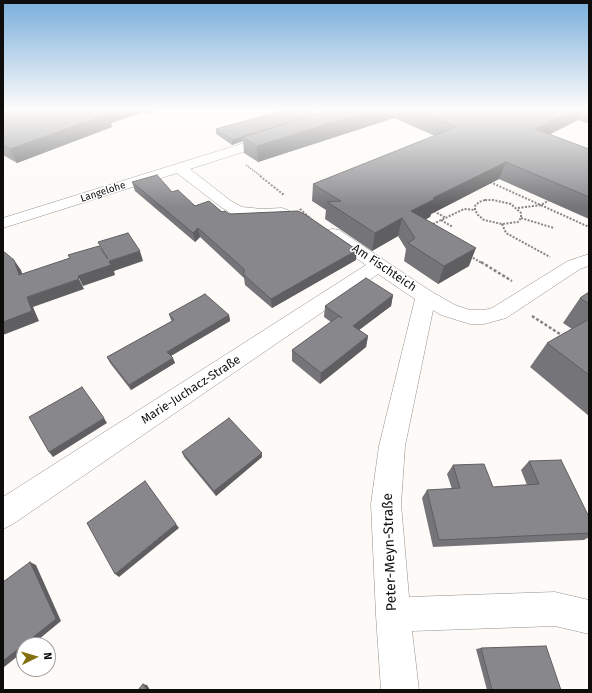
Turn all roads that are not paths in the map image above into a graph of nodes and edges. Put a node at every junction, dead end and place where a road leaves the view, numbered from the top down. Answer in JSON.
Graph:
{"nodes":[{"id":1,"x":263,"y":141,"type":"edge"},
{"id":2,"x":180,"y":168,"type":"junction"},
{"id":3,"x":3,"y":223,"type":"edge"},
{"id":4,"x":589,"y":260,"type":"edge"},
{"id":5,"x":379,"y":265,"type":"junction"},
{"id":6,"x":425,"y":297,"type":"junction"},
{"id":7,"x":3,"y":514,"type":"edge"},
{"id":8,"x":393,"y":615,"type":"junction"},
{"id":9,"x":589,"y":617,"type":"edge"},
{"id":10,"x":400,"y":690,"type":"edge"}],
"edges":[{"from":1,"to":2,"type":"street","name":"Langelohe"},
{"from":2,"to":3,"type":"street","name":"Langelohe"},
{"from":2,"to":5,"type":"street","name":"Am Fischteich"},
{"from":4,"to":6,"type":"street","name":"Am Fischteich"},
{"from":5,"to":6,"type":"street","name":"Am Fischteich"},
{"from":5,"to":7,"type":"street","name":"Marie-Juchacz-Straße"},
{"from":6,"to":8,"type":"street","name":"Peter-Meyn-Straße"},
{"from":8,"to":9,"type":"street"},
{"from":8,"to":10,"type":"street","name":"Peter-Meyn-Straße"}]}
